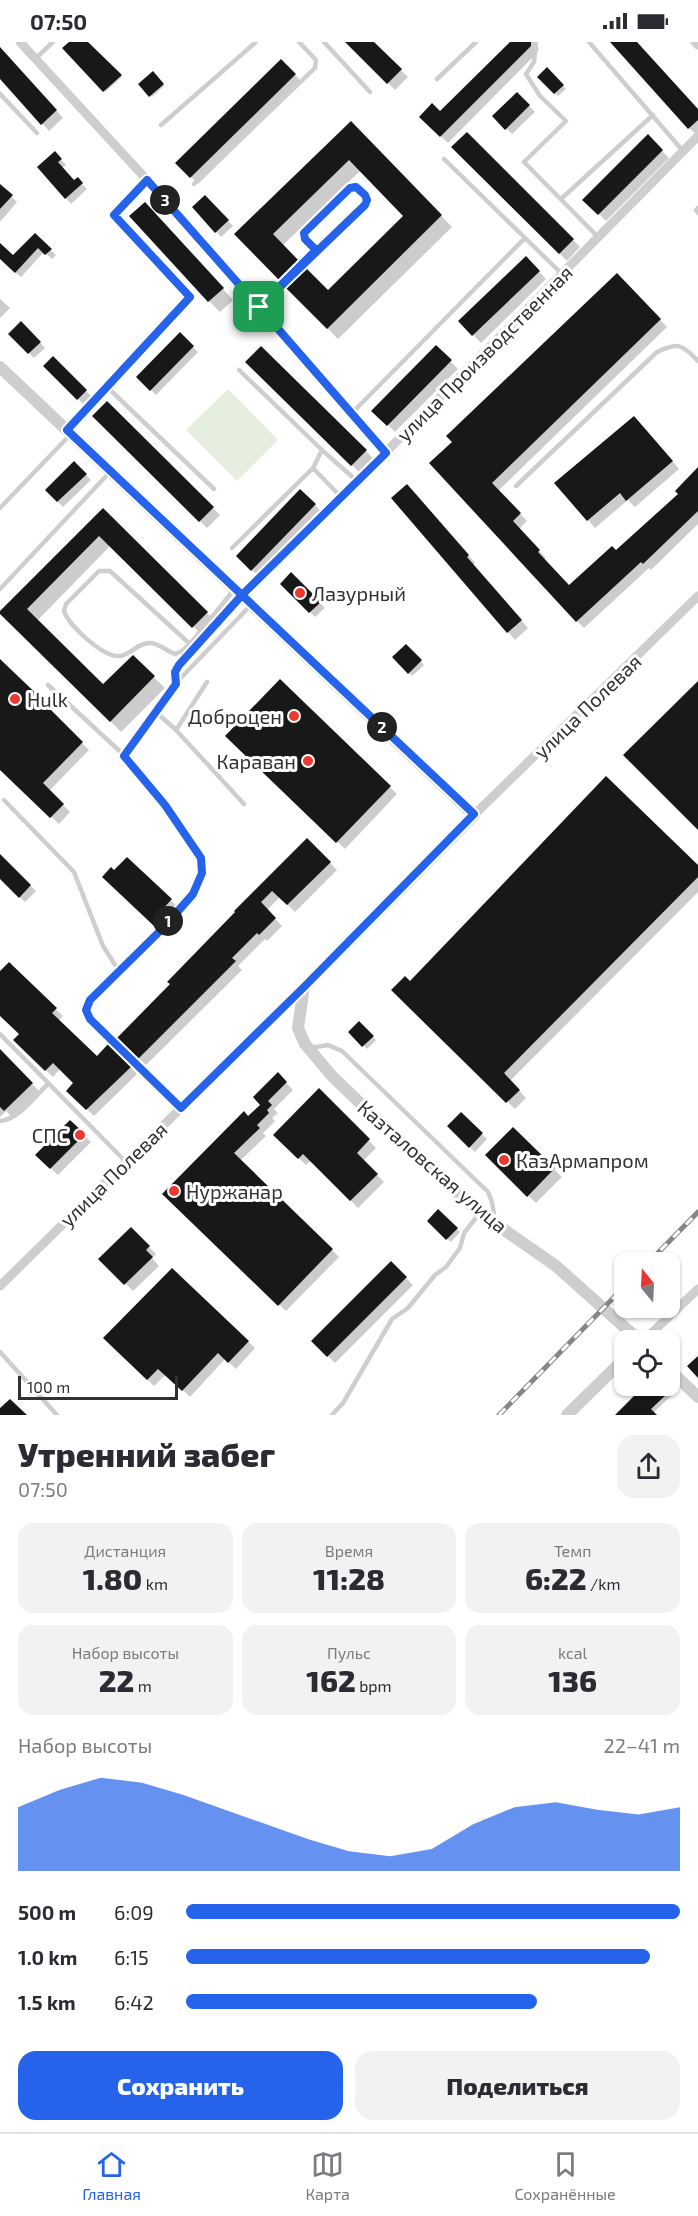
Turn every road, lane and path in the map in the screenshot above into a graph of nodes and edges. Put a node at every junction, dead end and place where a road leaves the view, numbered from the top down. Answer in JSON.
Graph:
{"nodes":[{"id":1,"x":20,"y":42,"type":"edge"},
{"id":2,"x":53,"y":42,"type":"edge"},
{"id":3,"x":256,"y":42,"type":"edge"},
{"id":4,"x":299,"y":42,"type":"edge"},
{"id":5,"x":324,"y":42,"type":"edge"},
{"id":6,"x":476,"y":42,"type":"edge"},
{"id":7,"x":536,"y":42,"type":"edge"},
{"id":8,"x":589,"y":42,"type":"edge"},
{"id":9,"x":35,"y":58,"type":"junction"},
{"id":10,"x":437,"y":79,"type":"dead end"},
{"id":11,"x":370,"y":92,"type":"dead end"},
{"id":12,"x":0,"y":94,"type":"edge"},
{"id":13,"x":653,"y":116,"type":"junction"},
{"id":14,"x":161,"y":125,"type":"dead end"},
{"id":15,"x":37,"y":133,"type":"dead end"},
{"id":16,"x":698,"y":136,"type":"edge"},
{"id":17,"x":683,"y":151,"type":"junction"},
{"id":18,"x":444,"y":159,"type":"dead end"},
{"id":19,"x":147,"y":180,"type":"junction"},
{"id":20,"x":194,"y":184,"type":"dead end"},
{"id":21,"x":561,"y":200,"type":"junction"},
{"id":22,"x":598,"y":237,"type":"junction"},
{"id":23,"x":525,"y":238,"type":"junction"},
{"id":24,"x":316,"y":250,"type":"junction"},
{"id":25,"x":562,"y":274,"type":"junction"},
{"id":26,"x":259,"y":307,"type":"junction"},
{"id":27,"x":698,"y":361,"type":"edge"},
{"id":28,"x":0,"y":367,"type":"edge"},
{"id":29,"x":239,"y":370,"type":"dead end"},
{"id":30,"x":107,"y":387,"type":"junction"},
{"id":31,"x":352,"y":413,"type":"junction"},
{"id":32,"x":69,"y":432,"type":"junction"},
{"id":33,"x":322,"y":450,"type":"junction"},
{"id":34,"x":386,"y":453,"type":"junction"},
{"id":35,"x":314,"y":468,"type":"junction"},
{"id":36,"x":111,"y":471,"type":"junction"},
{"id":37,"x":357,"y":481,"type":"junction"},
{"id":38,"x":516,"y":486,"type":"dead end"},
{"id":39,"x":214,"y":489,"type":"dead end"},
{"id":40,"x":341,"y":497,"type":"junction"},
{"id":41,"x":0,"y":508,"type":"edge"},
{"id":42,"x":232,"y":548,"type":"dead end"},
{"id":43,"x":0,"y":589,"type":"edge"},
{"id":44,"x":239,"y":592,"type":"junction"},
{"id":45,"x":698,"y":596,"type":"edge"},
{"id":46,"x":252,"y":604,"type":"junction"},
{"id":47,"x":190,"y":644,"type":"junction"},
{"id":48,"x":207,"y":682,"type":"dead end"},
{"id":49,"x":176,"y":684,"type":"junction"},
{"id":50,"x":48,"y":685,"type":"dead end"},
{"id":51,"x":156,"y":712,"type":"junction"},
{"id":52,"x":176,"y":730,"type":"junction"},
{"id":53,"x":124,"y":756,"type":"junction"},
{"id":54,"x":4,"y":800,"type":"dead end"},
{"id":55,"x":244,"y":804,"type":"dead end"},
{"id":56,"x":474,"y":814,"type":"junction"},
{"id":57,"x":119,"y":971,"type":"junction"},
{"id":58,"x":304,"y":987,"type":"junction"},
{"id":59,"x":0,"y":1034,"type":"edge"},
{"id":60,"x":309,"y":1049,"type":"junction"},
{"id":61,"x":48,"y":1084,"type":"junction"},
{"id":62,"x":181,"y":1108,"type":"junction"},
{"id":63,"x":0,"y":1121,"type":"edge"},
{"id":64,"x":126,"y":1162,"type":"junction"},
{"id":65,"x":480,"y":1213,"type":"junction"},
{"id":66,"x":495,"y":1223,"type":"junction"},
{"id":67,"x":0,"y":1286,"type":"edge"},
{"id":68,"x":698,"y":1289,"type":"edge"},
{"id":69,"x":629,"y":1330,"type":"edge"},
{"id":70,"x":654,"y":1330,"type":"edge"},
{"id":71,"x":0,"y":1352,"type":"edge"},
{"id":72,"x":614,"y":1369,"type":"edge"},
{"id":73,"x":680,"y":1380,"type":"edge"},
{"id":74,"x":698,"y":1397,"type":"edge"},
{"id":75,"x":57,"y":1415,"type":"edge"},
{"id":76,"x":332,"y":1415,"type":"edge"},
{"id":77,"x":567,"y":1415,"type":"edge"}],
"edges":[{"from":1,"to":9,"type":"street"},
{"from":2,"to":9,"type":"lane"},
{"from":3,"to":14,"type":"lane"},
{"from":4,"to":20,"type":"lane"},
{"from":5,"to":11,"type":"lane"},
{"from":6,"to":10,"type":"lane"},
{"from":7,"to":21,"type":"lane"},
{"from":8,"to":13,"type":"lane"},
{"from":9,"to":19,"type":"street"},
{"from":12,"to":15,"type":"lane"},
{"from":13,"to":17,"type":"lane"},
{"from":13,"to":21,"type":"lane"},
{"from":16,"to":17,"type":"street","name":"улица Производственная"},
{"from":17,"to":22,"type":"street","name":"улица Производственная"},
{"from":18,"to":23,"type":"lane"},
{"from":19,"to":26,"type":"street"},
{"from":19,"to":30,"type":"lane"},
{"from":21,"to":22,"type":"lane"},
{"from":22,"to":25,"type":"street","name":"улица Производственная"},
{"from":23,"to":25,"type":"lane"},
{"from":23,"to":31,"type":"lane"},
{"from":24,"to":24,"type":"lane"},
{"from":24,"to":26,"type":"lane"},
{"from":25,"to":34,"type":"street","name":"улица Производственная"},
{"from":26,"to":31,"type":"street"},
{"from":27,"to":38,"type":"lane"},
{"from":28,"to":32,"type":"street"},
{"from":29,"to":33,"type":"lane"},
{"from":30,"to":32,"type":"lane"},
{"from":30,"to":39,"type":"lane"},
{"from":31,"to":34,"type":"street"},
{"from":32,"to":36,"type":"street"},
{"from":32,"to":41,"type":"lane"},
{"from":33,"to":35,"type":"lane"},
{"from":33,"to":37,"type":"lane"},
{"from":34,"to":37,"type":"street","name":"улица Производственная"},
{"from":35,"to":40,"type":"lane"},
{"from":35,"to":42,"type":"lane"},
{"from":36,"to":43,"type":"lane"},
{"from":36,"to":44,"type":"street"},
{"from":37,"to":40,"type":"street","name":"улица Производственная"},
{"from":40,"to":44,"type":"street","name":"улица Производственная"},
{"from":44,"to":46,"type":"street"},
{"from":44,"to":47,"type":"lane"},
{"from":44,"to":49,"type":"lane"},
{"from":45,"to":56,"type":"street","name":"улица Полевая"},
{"from":46,"to":49,"type":"lane"},
{"from":46,"to":56,"type":"street"},
{"from":47,"to":47,"type":"lane"},
{"from":48,"to":52,"type":"lane"},
{"from":49,"to":51,"type":"lane"},
{"from":50,"to":53,"type":"lane"},
{"from":51,"to":52,"type":"lane"},
{"from":51,"to":53,"type":"lane"},
{"from":52,"to":55,"type":"lane"},
{"from":53,"to":57,"type":"lane"},
{"from":54,"to":57,"type":"lane"},
{"from":56,"to":58,"type":"street"},
{"from":57,"to":62,"type":"lane"},
{"from":58,"to":60,"type":"street","name":"Казталовская улица"},
{"from":58,"to":62,"type":"street","name":"улица Полевая"},
{"from":59,"to":61,"type":"lane"},
{"from":60,"to":65,"type":"street","name":"Казталовская улица"},
{"from":60,"to":66,"type":"lane"},
{"from":61,"to":63,"type":"lane"},
{"from":61,"to":64,"type":"lane"},
{"from":62,"to":64,"type":"street","name":"улица Полевая"},
{"from":64,"to":67,"type":"street","name":"улица Полевая"},
{"from":65,"to":66,"type":"street","name":"Казталовская улица"},
{"from":65,"to":76,"type":"lane"},
{"from":66,"to":69,"type":"street","name":"Казталовская улица"},
{"from":68,"to":70,"type":"street"},
{"from":71,"to":75,"type":"lane"},
{"from":72,"to":77,"type":"street"},
{"from":73,"to":74,"type":"street"}]}
